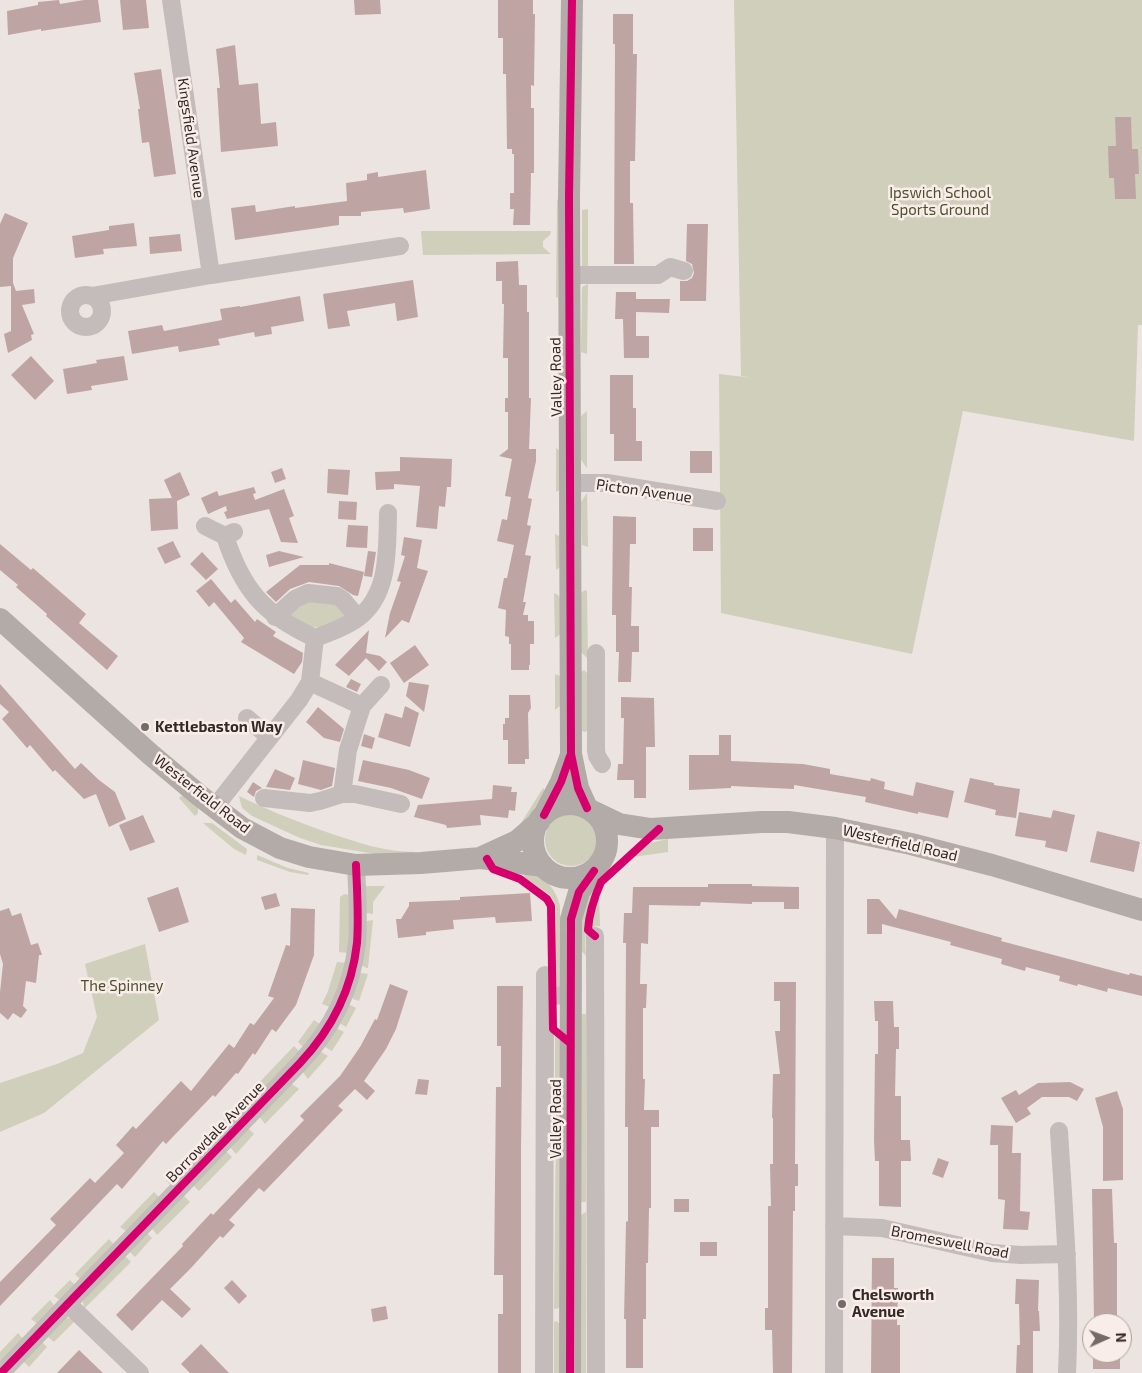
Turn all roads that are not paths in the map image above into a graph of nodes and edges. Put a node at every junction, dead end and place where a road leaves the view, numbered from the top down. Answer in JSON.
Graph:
{"nodes":[{"id":1,"x":171,"y":0,"type":"edge"},
{"id":2,"x":572,"y":0,"type":"edge"},
{"id":3,"x":400,"y":246,"type":"dead end"},
{"id":4,"x":675,"y":263,"type":"dead end"},
{"id":5,"x":211,"y":275,"type":"junction"},
{"id":6,"x":570,"y":275,"type":"junction"},
{"id":7,"x":92,"y":296,"type":"dead end"},
{"id":8,"x":571,"y":482,"type":"junction"},
{"id":9,"x":717,"y":501,"type":"dead end"},
{"id":10,"x":388,"y":510,"type":"dead end"},
{"id":11,"x":205,"y":526,"type":"dead end"},
{"id":12,"x":275,"y":617,"type":"junction"},
{"id":13,"x":358,"y":618,"type":"junction"},
{"id":14,"x":0,"y":619,"type":"edge"},
{"id":15,"x":315,"y":638,"type":"junction"},
{"id":16,"x":571,"y":663,"type":"junction"},
{"id":17,"x":310,"y":682,"type":"junction"},
{"id":18,"x":381,"y":685,"type":"dead end"},
{"id":19,"x":362,"y":706,"type":"junction"},
{"id":20,"x":247,"y":718,"type":"dead end"},
{"id":21,"x":269,"y":737,"type":"junction"},
{"id":22,"x":596,"y":741,"type":"junction"},
{"id":23,"x":571,"y":747,"type":"junction"},
{"id":24,"x":602,"y":764,"type":"dead end"},
{"id":25,"x":342,"y":794,"type":"junction"},
{"id":26,"x":264,"y":798,"type":"dead end"},
{"id":27,"x":402,"y":804,"type":"dead end"},
{"id":28,"x":215,"y":807,"type":"junction"},
{"id":29,"x":590,"y":810,"type":"junction"},
{"id":30,"x":541,"y":818,"type":"junction"},
{"id":31,"x":835,"y":828,"type":"junction"},
{"id":32,"x":651,"y":829,"type":"junction"},
{"id":33,"x":481,"y":858,"type":"junction"},
{"id":34,"x":356,"y":865,"type":"junction"},
{"id":35,"x":598,"y":866,"type":"junction"},
{"id":36,"x":547,"y":870,"type":"junction"},
{"id":37,"x":1142,"y":910,"type":"edge"},
{"id":38,"x":571,"y":919,"type":"junction"},
{"id":39,"x":596,"y":936,"type":"dead end"},
{"id":40,"x":596,"y":962,"type":"junction"},
{"id":41,"x":570,"y":964,"type":"junction"},
{"id":42,"x":545,"y":975,"type":"dead end"},
{"id":43,"x":570,"y":995,"type":"junction"},
{"id":44,"x":545,"y":996,"type":"junction"},
{"id":45,"x":545,"y":1107,"type":"junction"},
{"id":46,"x":570,"y":1107,"type":"junction"},
{"id":47,"x":1060,"y":1131,"type":"dead end"},
{"id":48,"x":570,"y":1208,"type":"junction"},
{"id":49,"x":596,"y":1208,"type":"junction"},
{"id":50,"x":834,"y":1226,"type":"junction"},
{"id":51,"x":1067,"y":1254,"type":"junction"},
{"id":52,"x":68,"y":1304,"type":"junction"},
{"id":53,"x":570,"y":1315,"type":"junction"},
{"id":54,"x":544,"y":1316,"type":"junction"},
{"id":55,"x":1,"y":1373,"type":"edge"},
{"id":56,"x":140,"y":1373,"type":"edge"},
{"id":57,"x":544,"y":1373,"type":"edge"},
{"id":58,"x":570,"y":1373,"type":"edge"},
{"id":59,"x":596,"y":1373,"type":"edge"},
{"id":60,"x":834,"y":1373,"type":"edge"},
{"id":61,"x":1067,"y":1373,"type":"edge"}],
"edges":[{"from":1,"to":5,"type":"street","name":"Kingsfield Avenue"},
{"from":2,"to":6,"type":"main road","name":"Valley Road"},
{"from":3,"to":5,"type":"street"},
{"from":4,"to":6,"type":"street"},
{"from":5,"to":7,"type":"street"},
{"from":6,"to":8,"type":"main road","name":"Valley Road"},
{"from":8,"to":9,"type":"street","name":"Picton Avenue"},
{"from":8,"to":16,"type":"main road","name":"Valley Road"},
{"from":10,"to":13,"type":"street"},
{"from":11,"to":12,"type":"street"},
{"from":12,"to":13,"type":"street"},
{"from":12,"to":15,"type":"street"},
{"from":13,"to":15,"type":"street"},
{"from":14,"to":28,"type":"main road","name":"Westerfield Road"},
{"from":15,"to":17,"type":"street"},
{"from":16,"to":22,"type":"street"},
{"from":16,"to":23,"type":"main road","name":"Valley Road"},
{"from":17,"to":19,"type":"street"},
{"from":17,"to":21,"type":"street"},
{"from":18,"to":19,"type":"street"},
{"from":19,"to":25,"type":"street"},
{"from":20,"to":21,"type":"street"},
{"from":21,"to":28,"type":"street"},
{"from":22,"to":23,"type":"street"},
{"from":22,"to":24,"type":"street"},
{"from":23,"to":29,"type":"main road","name":"Valley Road"},
{"from":23,"to":30,"type":"main road","name":"Valley Road"},
{"from":25,"to":26,"type":"street"},
{"from":25,"to":27,"type":"street"},
{"from":28,"to":34,"type":"main road","name":"Westerfield Road"},
{"from":29,"to":30,"type":"main road"},
{"from":29,"to":32,"type":"main road","name":"Westerfield Road"},
{"from":29,"to":35,"type":"main road"},
{"from":30,"to":33,"type":"main road","name":"Westerfield Road"},
{"from":30,"to":36,"type":"main road"},
{"from":31,"to":32,"type":"main road","name":"Westerfield Road"},
{"from":31,"to":37,"type":"main road","name":"Westerfield Road"},
{"from":31,"to":50,"type":"street"},
{"from":32,"to":35,"type":"main road","name":"Westerfield Road"},
{"from":33,"to":34,"type":"main road","name":"Westerfield Road"},
{"from":33,"to":36,"type":"main road","name":"Westerfield Road"},
{"from":34,"to":52,"type":"street","name":"Borrowdale Avenue"},
{"from":35,"to":36,"type":"main road"},
{"from":35,"to":38,"type":"main road","name":"Valley Road"},
{"from":36,"to":38,"type":"main road","name":"Valley Road"},
{"from":38,"to":41,"type":"main road","name":"Valley Road"},
{"from":39,"to":40,"type":"street"},
{"from":40,"to":41,"type":"street"},
{"from":40,"to":49,"type":"street"},
{"from":41,"to":43,"type":"main road","name":"Valley Road"},
{"from":42,"to":44,"type":"street","name":"Valley Road"},
{"from":43,"to":44,"type":"street"},
{"from":43,"to":46,"type":"main road","name":"Valley Road"},
{"from":44,"to":45,"type":"street","name":"Valley Road"},
{"from":45,"to":46,"type":"street","name":"Valley Road"},
{"from":45,"to":54,"type":"street","name":"Valley Road"},
{"from":46,"to":48,"type":"main road","name":"Valley Road"},
{"from":47,"to":51,"type":"street"},
{"from":48,"to":49,"type":"street"},
{"from":48,"to":53,"type":"main road","name":"Valley Road"},
{"from":49,"to":59,"type":"street"},
{"from":50,"to":51,"type":"street","name":"Bromeswell Road"},
{"from":50,"to":60,"type":"street"},
{"from":51,"to":61,"type":"street"},
{"from":52,"to":55,"type":"street","name":"Borrowdale Avenue"},
{"from":52,"to":56,"type":"street"},
{"from":53,"to":54,"type":"street"},
{"from":53,"to":58,"type":"main road","name":"Valley Road"},
{"from":54,"to":57,"type":"street","name":"Valley Road"}]}
